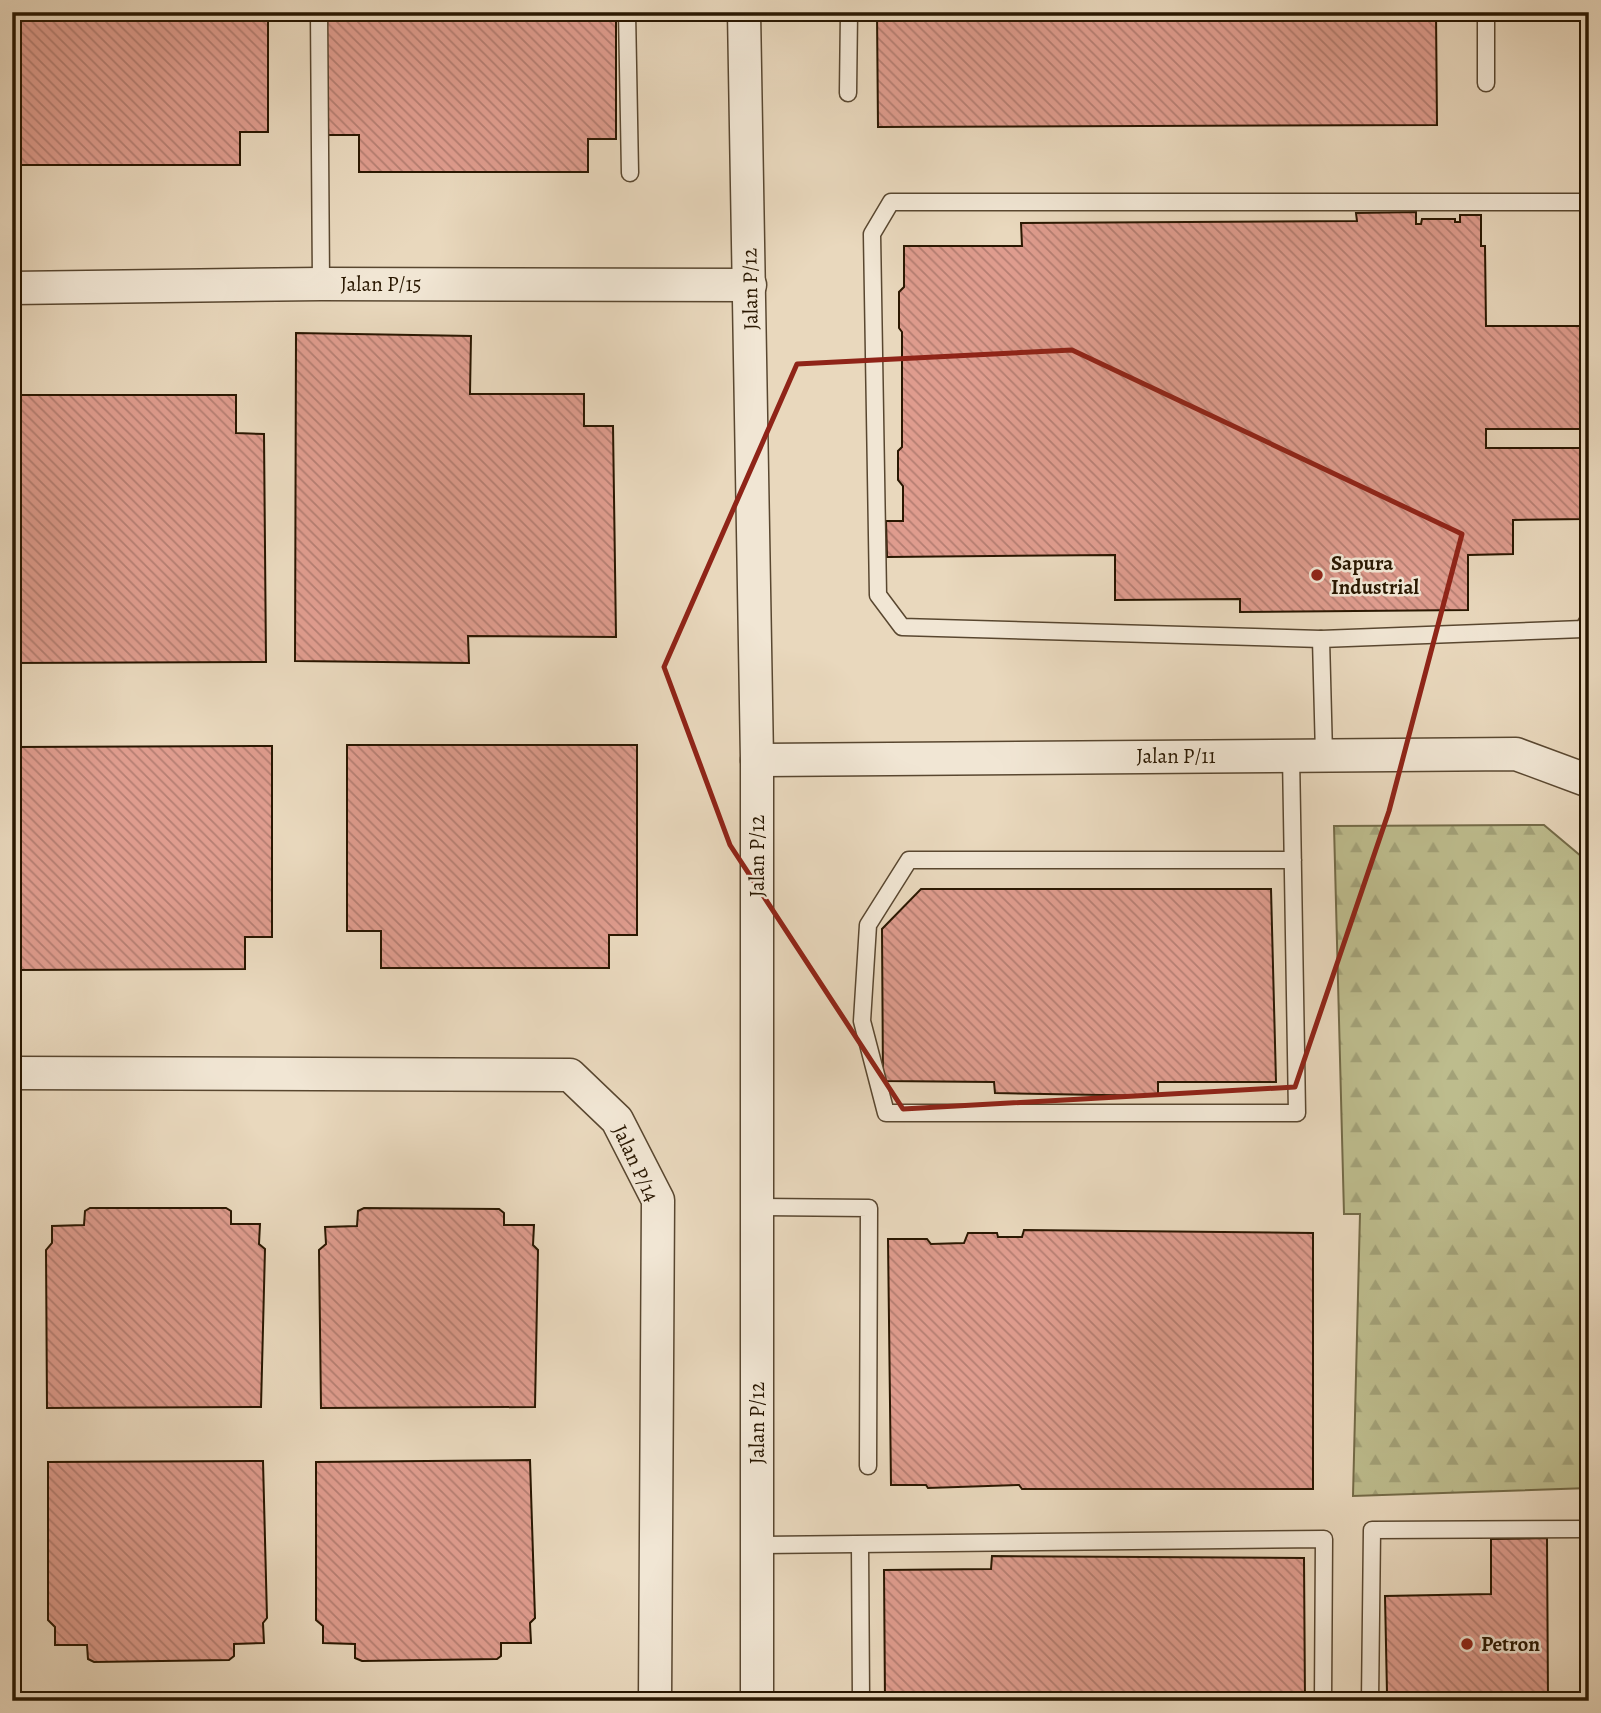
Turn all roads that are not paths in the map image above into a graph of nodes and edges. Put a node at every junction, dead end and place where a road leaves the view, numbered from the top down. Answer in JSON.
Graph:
{"nodes":[{"id":1,"x":319,"y":12,"type":"edge"},
{"id":2,"x":626,"y":12,"type":"edge"},
{"id":3,"x":744,"y":12,"type":"edge"},
{"id":4,"x":849,"y":12,"type":"edge"},
{"id":5,"x":1486,"y":12,"type":"edge"},
{"id":6,"x":1486,"y":83,"type":"dead end"},
{"id":7,"x":848,"y":93,"type":"dead end"},
{"id":8,"x":630,"y":173,"type":"dead end"},
{"id":9,"x":1589,"y":205,"type":"edge"},
{"id":10,"x":321,"y":284,"type":"junction"},
{"id":11,"x":750,"y":285,"type":"junction"},
{"id":12,"x":12,"y":288,"type":"edge"},
{"id":13,"x":1589,"y":619,"type":"edge"},
{"id":14,"x":1321,"y":639,"type":"junction"},
{"id":15,"x":1291,"y":755,"type":"junction"},
{"id":16,"x":1324,"y":755,"type":"junction"},
{"id":17,"x":757,"y":760,"type":"junction"},
{"id":18,"x":1589,"y":781,"type":"edge"},
{"id":19,"x":1293,"y":860,"type":"junction"},
{"id":20,"x":12,"y":1073,"type":"edge"},
{"id":21,"x":757,"y":1207,"type":"junction"},
{"id":22,"x":868,"y":1466,"type":"dead end"},
{"id":23,"x":1589,"y":1529,"type":"edge"},
{"id":24,"x":757,"y":1545,"type":"junction"},
{"id":25,"x":860,"y":1545,"type":"junction"},
{"id":26,"x":655,"y":1701,"type":"edge"},
{"id":27,"x":757,"y":1701,"type":"edge"},
{"id":28,"x":861,"y":1701,"type":"edge"},
{"id":29,"x":1323,"y":1701,"type":"edge"},
{"id":30,"x":1370,"y":1701,"type":"edge"}],
"edges":[{"from":1,"to":10,"type":"lane"},
{"from":2,"to":8,"type":"lane"},
{"from":3,"to":11,"type":"street","name":"Jalan P/12"},
{"from":4,"to":7,"type":"lane"},
{"from":5,"to":6,"type":"lane"},
{"from":9,"to":14,"type":"lane"},
{"from":10,"to":11,"type":"street","name":"Jalan P/15"},
{"from":10,"to":12,"type":"street","name":"Jalan P/15"},
{"from":11,"to":17,"type":"street","name":"Jalan P/12"},
{"from":13,"to":14,"type":"lane"},
{"from":14,"to":16,"type":"lane"},
{"from":15,"to":16,"type":"street","name":"Jalan P/11"},
{"from":15,"to":17,"type":"street","name":"Jalan P/11"},
{"from":15,"to":19,"type":"lane"},
{"from":16,"to":18,"type":"street","name":"Jalan P/11"},
{"from":17,"to":21,"type":"street","name":"Jalan P/12"},
{"from":19,"to":19,"type":"lane"},
{"from":20,"to":26,"type":"street","name":"Jalan P/14"},
{"from":21,"to":22,"type":"lane"},
{"from":21,"to":24,"type":"street","name":"Jalan P/12"},
{"from":23,"to":30,"type":"lane"},
{"from":24,"to":25,"type":"lane"},
{"from":24,"to":27,"type":"street","name":"Jalan P/12"},
{"from":25,"to":28,"type":"lane"},
{"from":25,"to":29,"type":"lane"}]}
